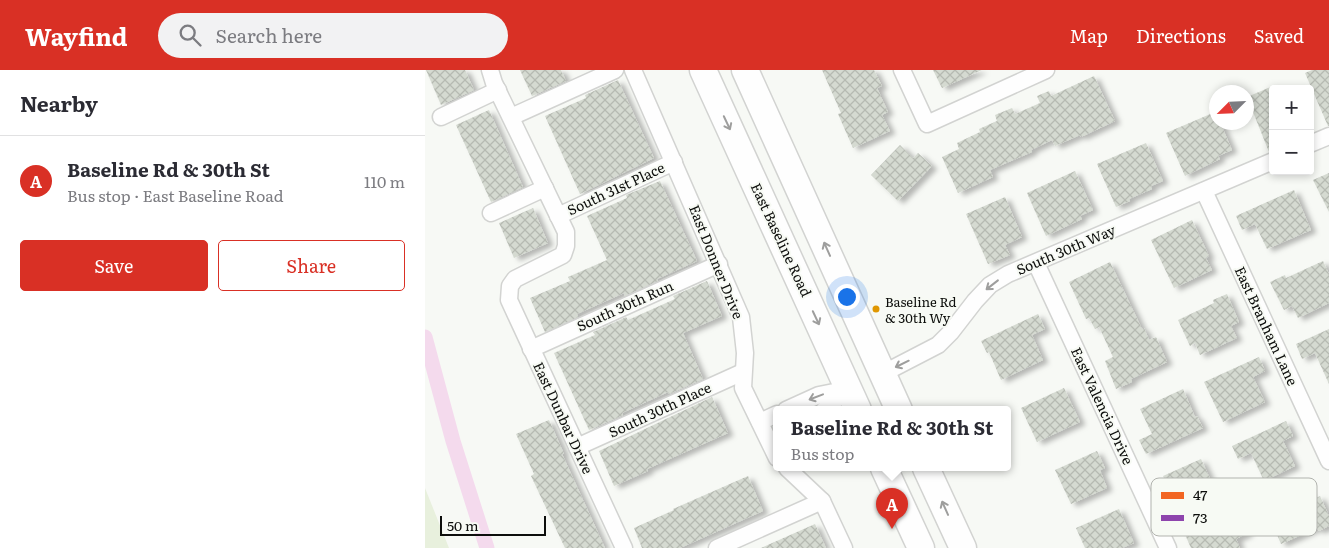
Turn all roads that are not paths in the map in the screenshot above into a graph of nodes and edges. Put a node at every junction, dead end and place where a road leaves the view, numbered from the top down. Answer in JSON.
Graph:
{"nodes":[{"id":1,"x":490,"y":70,"type":"edge"},
{"id":2,"x":615,"y":70,"type":"edge"},
{"id":3,"x":633,"y":70,"type":"edge"},
{"id":4,"x":745,"y":70,"type":"edge"},
{"id":5,"x":902,"y":70,"type":"edge"},
{"id":6,"x":1046,"y":70,"type":"edge"},
{"id":7,"x":712,"y":73,"type":"edge"},
{"id":8,"x":498,"y":90,"type":"junction"},
{"id":9,"x":441,"y":117,"type":"dead end"},
{"id":10,"x":511,"y":117,"type":"junction"},
{"id":11,"x":1329,"y":136,"type":"edge"},
{"id":12,"x":1314,"y":142,"type":"edge"},
{"id":13,"x":674,"y":162,"type":"junction"},
{"id":14,"x":1269,"y":163,"type":"edge"},
{"id":15,"x":545,"y":188,"type":"junction"},
{"id":16,"x":1204,"y":191,"type":"junction"},
{"id":17,"x":491,"y":213,"type":"dead end"},
{"id":18,"x":558,"y":216,"type":"junction"},
{"id":19,"x":1035,"y":263,"type":"junction"},
{"id":20,"x":719,"y":264,"type":"junction"},
{"id":21,"x":531,"y":349,"type":"junction"},
{"id":22,"x":743,"y":372,"type":"junction"},
{"id":23,"x":882,"y":374,"type":"junction"},
{"id":24,"x":853,"y":400,"type":"edge"},
{"id":25,"x":797,"y":406,"type":"edge"},
{"id":26,"x":836,"y":406,"type":"edge"},
{"id":27,"x":897,"y":406,"type":"edge"},
{"id":28,"x":773,"y":416,"type":"edge"},
{"id":29,"x":759,"y":422,"type":"junction"},
{"id":30,"x":772,"y":435,"type":"edge"},
{"id":31,"x":577,"y":447,"type":"junction"},
{"id":32,"x":1329,"y":461,"type":"edge"},
{"id":33,"x":790,"y":471,"type":"edge"},
{"id":34,"x":886,"y":471,"type":"edge"},
{"id":35,"x":927,"y":471,"type":"edge"},
{"id":36,"x":822,"y":501,"type":"junction"},
{"id":37,"x":1151,"y":512,"type":"edge"},
{"id":38,"x":1162,"y":536,"type":"edge"},
{"id":39,"x":721,"y":547,"type":"edge"},
{"id":40,"x":624,"y":548,"type":"edge"},
{"id":41,"x":844,"y":548,"type":"edge"},
{"id":42,"x":921,"y":548,"type":"edge"},
{"id":43,"x":963,"y":548,"type":"edge"},
{"id":44,"x":1168,"y":548,"type":"edge"}],
"edges":[{"from":1,"to":8,"type":"street"},
{"from":2,"to":10,"type":"street"},
{"from":3,"to":13,"type":"street","name":"East Donner Drive"},
{"from":23,"to":4,"type":"main road","one_way":true},
{"from":5,"to":6,"type":"street"},
{"from":7,"to":24,"type":"main road","name":"East Baseline Road","one_way":true},
{"from":8,"to":9,"type":"street"},
{"from":8,"to":10,"type":"street"},
{"from":10,"to":15,"type":"street"},
{"from":11,"to":12,"type":"street"},
{"from":13,"to":18,"type":"street","name":"South 31st Place"},
{"from":13,"to":20,"type":"street","name":"East Donner Drive"},
{"from":14,"to":16,"type":"street","name":"South 30th Way"},
{"from":15,"to":17,"type":"street"},
{"from":15,"to":18,"type":"street"},
{"from":16,"to":19,"type":"street","name":"South 30th Way"},
{"from":16,"to":32,"type":"street","name":"East Branham Lane"},
{"from":18,"to":21,"type":"street","name":"East Dunbar Drive"},
{"from":19,"to":23,"type":"street","name":"South 30th Way","one_way":true},
{"from":19,"to":37,"type":"street","name":"East Valencia Drive"},
{"from":20,"to":21,"type":"street","name":"South 30th Run"},
{"from":20,"to":22,"type":"street","name":"East Donner Drive"},
{"from":21,"to":31,"type":"street","name":"East Dunbar Drive"},
{"from":22,"to":29,"type":"street","name":"East Donner Drive"},
{"from":22,"to":31,"type":"street","name":"South 30th Place"},
{"from":23,"to":24,"type":"main road"},
{"from":23,"to":27,"type":"main road"},
{"from":24,"to":25,"type":"street","one_way":true},
{"from":24,"to":26,"type":"street"},
{"from":28,"to":29,"type":"street"},
{"from":29,"to":30,"type":"street","name":"East Donner Drive"},
{"from":31,"to":40,"type":"street","name":"East Dunbar Drive"},
{"from":33,"to":36,"type":"street"},
{"from":34,"to":42,"type":"main road"},
{"from":43,"to":35,"type":"main road","one_way":true},
{"from":36,"to":39,"type":"street"},
{"from":36,"to":41,"type":"street"},
{"from":38,"to":44,"type":"street","name":"East Valencia Drive"}]}
